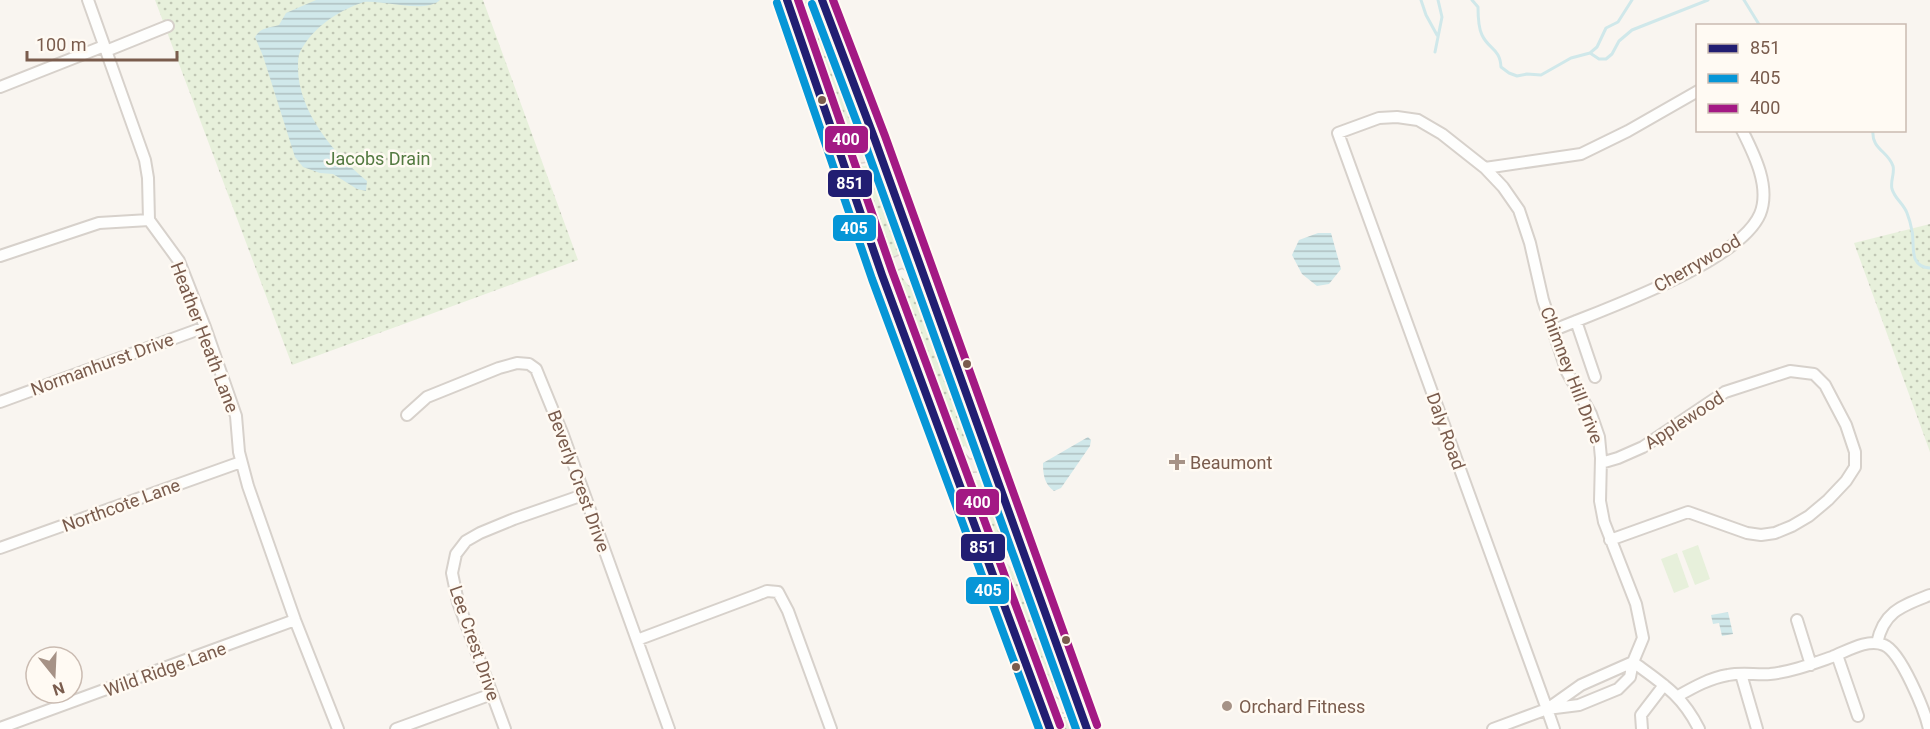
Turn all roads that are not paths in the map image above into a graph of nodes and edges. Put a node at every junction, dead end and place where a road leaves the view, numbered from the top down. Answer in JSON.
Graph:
{"nodes":[{"id":1,"x":88,"y":0,"type":"edge"},
{"id":2,"x":787,"y":0,"type":"edge"},
{"id":3,"x":822,"y":0,"type":"edge"},
{"id":4,"x":168,"y":26,"type":"dead end"},
{"id":5,"x":105,"y":49,"type":"junction"},
{"id":6,"x":0,"y":87,"type":"edge"},
{"id":7,"x":1696,"y":92,"type":"edge"},
{"id":8,"x":1743,"y":132,"type":"edge"},
{"id":9,"x":833,"y":133,"type":"junction"},
{"id":10,"x":1338,"y":133,"type":"joint"},
{"id":11,"x":875,"y":140,"type":"junction"},
{"id":12,"x":1485,"y":168,"type":"junction"},
{"id":13,"x":149,"y":220,"type":"junction"},
{"id":14,"x":0,"y":256,"type":"edge"},
{"id":15,"x":882,"y":275,"type":"junction"},
{"id":16,"x":936,"y":308,"type":"junction"},
{"id":17,"x":1576,"y":321,"type":"junction"},
{"id":18,"x":205,"y":327,"type":"junction"},
{"id":19,"x":1554,"y":330,"type":"junction"},
{"id":20,"x":1595,"y":377,"type":"dead end"},
{"id":21,"x":0,"y":402,"type":"edge"},
{"id":22,"x":407,"y":416,"type":"dead end"},
{"id":23,"x":944,"y":440,"type":"junction"},
{"id":24,"x":989,"y":456,"type":"junction"},
{"id":25,"x":241,"y":462,"type":"junction"},
{"id":26,"x":1601,"y":463,"type":"junction"},
{"id":27,"x":583,"y":495,"type":"junction"},
{"id":28,"x":1610,"y":540,"type":"junction"},
{"id":29,"x":0,"y":548,"type":"edge"},
{"id":30,"x":988,"y":558,"type":"junction"},
{"id":31,"x":1035,"y":584,"type":"junction"},
{"id":32,"x":1930,"y":595,"type":"edge"},
{"id":33,"x":295,"y":620,"type":"junction"},
{"id":34,"x":1797,"y":620,"type":"dead end"},
{"id":35,"x":637,"y":640,"type":"junction"},
{"id":36,"x":1877,"y":643,"type":"junction"},
{"id":37,"x":1837,"y":655,"type":"junction"},
{"id":38,"x":1633,"y":662,"type":"junction"},
{"id":39,"x":1026,"y":665,"type":"junction"},
{"id":40,"x":1811,"y":665,"type":"junction"},
{"id":41,"x":1741,"y":674,"type":"junction"},
{"id":42,"x":1603,"y":676,"type":"junction"},
{"id":43,"x":1664,"y":685,"type":"junction"},
{"id":44,"x":1611,"y":693,"type":"junction"},
{"id":45,"x":492,"y":694,"type":"junction"},
{"id":46,"x":1076,"y":696,"type":"junction"},
{"id":47,"x":1678,"y":696,"type":"junction"},
{"id":48,"x":1925,"y":703,"type":"edge"},
{"id":49,"x":1547,"y":709,"type":"junction"},
{"id":50,"x":1858,"y":716,"type":"dead end"},
{"id":51,"x":0,"y":728,"type":"edge"},
{"id":52,"x":338,"y":729,"type":"edge"},
{"id":53,"x":396,"y":729,"type":"edge"},
{"id":54,"x":505,"y":729,"type":"edge"},
{"id":55,"x":669,"y":729,"type":"edge"},
{"id":56,"x":831,"y":729,"type":"edge"},
{"id":57,"x":1050,"y":729,"type":"edge"},
{"id":58,"x":1087,"y":729,"type":"edge"},
{"id":59,"x":1493,"y":729,"type":"edge"},
{"id":60,"x":1554,"y":729,"type":"edge"},
{"id":61,"x":1642,"y":729,"type":"edge"},
{"id":62,"x":1699,"y":729,"type":"edge"},
{"id":63,"x":1757,"y":729,"type":"edge"},
{"id":64,"x":1929,"y":729,"type":"edge"}],
"edges":[{"from":1,"to":5,"type":"street"},
{"from":2,"to":9,"type":"main road"},
{"from":3,"to":11,"type":"main road"},
{"from":4,"to":5,"type":"street"},
{"from":5,"to":6,"type":"street"},
{"from":5,"to":13,"type":"street"},
{"from":7,"to":12,"type":"street"},
{"from":8,"to":17,"type":"street","name":"Cherrywood"},
{"from":9,"to":11,"type":"main road"},
{"from":9,"to":15,"type":"main road"},
{"from":10,"to":12,"type":"street","name":"Chimney Hill Drive"},
{"from":10,"to":49,"type":"street","name":"Daly Road"},
{"from":11,"to":16,"type":"main road"},
{"from":12,"to":19,"type":"street","name":"Chimney Hill Drive"},
{"from":13,"to":14,"type":"street"},
{"from":13,"to":18,"type":"street","name":"Heather Heath Lane"},
{"from":15,"to":16,"type":"main road"},
{"from":15,"to":23,"type":"main road"},
{"from":16,"to":24,"type":"main road"},
{"from":17,"to":19,"type":"street","name":"Cherrywood"},
{"from":17,"to":20,"type":"street"},
{"from":18,"to":21,"type":"street","name":"Normanhurst Drive"},
{"from":18,"to":25,"type":"street","name":"Heather Heath Lane"},
{"from":19,"to":26,"type":"street","name":"Chimney Hill Drive"},
{"from":22,"to":27,"type":"street","name":"Beverly Crest Drive"},
{"from":23,"to":24,"type":"main road"},
{"from":23,"to":30,"type":"main road"},
{"from":24,"to":31,"type":"main road"},
{"from":25,"to":29,"type":"street","name":"Northcote Lane"},
{"from":25,"to":33,"type":"street","name":"Heather Heath Lane"},
{"from":26,"to":28,"type":"street","name":"Chimney Hill Drive"},
{"from":26,"to":28,"type":"street","name":"Applewood"},
{"from":27,"to":35,"type":"street","name":"Beverly Crest Drive"},
{"from":27,"to":45,"type":"street","name":"Lee Crest Drive"},
{"from":28,"to":38,"type":"street","name":"Chimney Hill Drive"},
{"from":30,"to":31,"type":"main road"},
{"from":30,"to":39,"type":"main road"},
{"from":31,"to":46,"type":"main road"},
{"from":32,"to":36,"type":"street"},
{"from":33,"to":51,"type":"street","name":"Wild Ridge Lane"},
{"from":33,"to":52,"type":"street","name":"Heather Heath Lane"},
{"from":34,"to":40,"type":"street"},
{"from":35,"to":55,"type":"street","name":"Beverly Crest Drive"},
{"from":35,"to":56,"type":"street"},
{"from":36,"to":37,"type":"street"},
{"from":36,"to":48,"type":"street"},
{"from":37,"to":40,"type":"street"},
{"from":37,"to":50,"type":"street"},
{"from":38,"to":42,"type":"street"},
{"from":38,"to":43,"type":"street"},
{"from":38,"to":44,"type":"street","name":"Chimney Hill Drive"},
{"from":39,"to":46,"type":"main road"},
{"from":39,"to":57,"type":"main road"},
{"from":40,"to":41,"type":"street"},
{"from":41,"to":47,"type":"street"},
{"from":41,"to":63,"type":"street"},
{"from":42,"to":44,"type":"street"},
{"from":42,"to":49,"type":"street"},
{"from":43,"to":47,"type":"street"},
{"from":43,"to":61,"type":"street"},
{"from":44,"to":49,"type":"street"},
{"from":45,"to":53,"type":"street"},
{"from":45,"to":54,"type":"street","name":"Lee Crest Drive"},
{"from":46,"to":58,"type":"main road"},
{"from":47,"to":62,"type":"street"},
{"from":48,"to":64,"type":"street"},
{"from":49,"to":59,"type":"street"},
{"from":49,"to":60,"type":"street","name":"Daly Road"}]}
